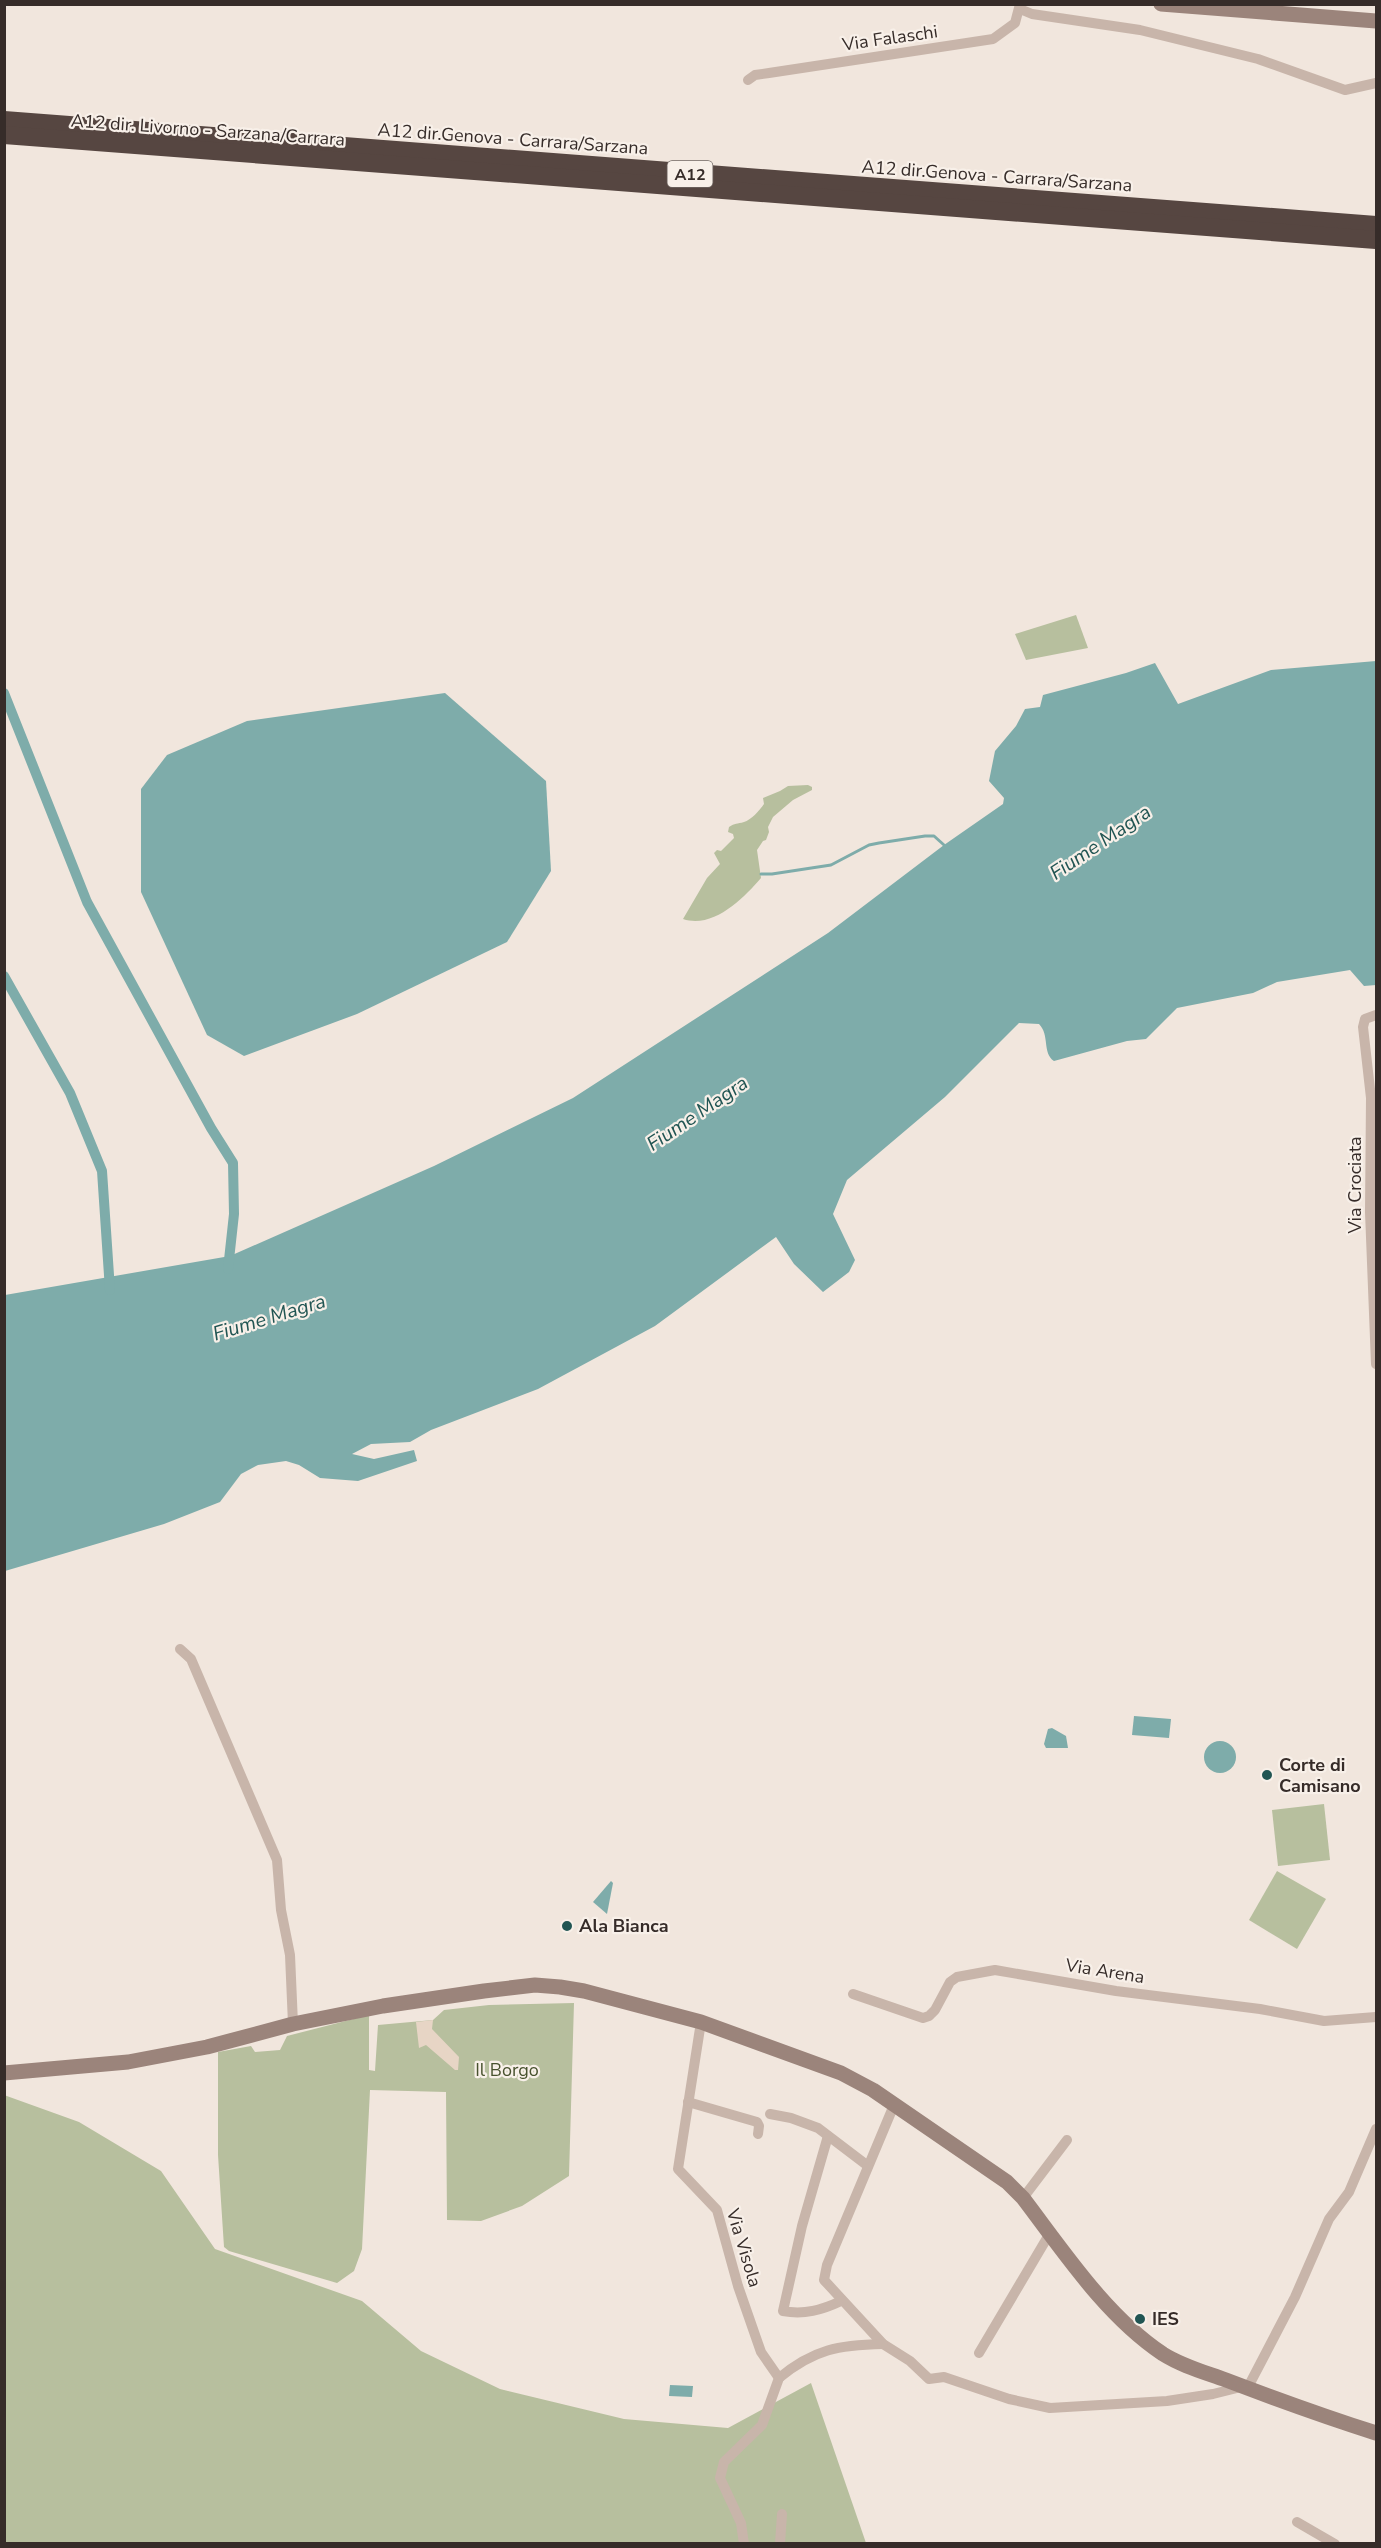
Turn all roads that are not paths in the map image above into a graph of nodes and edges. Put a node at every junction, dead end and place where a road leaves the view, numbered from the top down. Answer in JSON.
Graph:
{"nodes":[{"id":1,"x":1161,"y":4,"type":"edge"},
{"id":2,"x":1020,"y":7,"type":"edge"},
{"id":3,"x":1377,"y":21,"type":"edge"},
{"id":4,"x":748,"y":80,"type":"dead end"},
{"id":5,"x":1377,"y":83,"type":"edge"},
{"id":6,"x":4,"y":120,"type":"edge"},
{"id":7,"x":4,"y":135,"type":"edge"},
{"id":8,"x":1377,"y":225,"type":"edge"},
{"id":9,"x":1377,"y":240,"type":"edge"},
{"id":10,"x":1377,"y":1015,"type":"edge"},
{"id":11,"x":1377,"y":1364,"type":"edge"},
{"id":12,"x":180,"y":1649,"type":"dead end"},
{"id":13,"x":853,"y":1994,"type":"dead end"},
{"id":14,"x":1377,"y":2017,"type":"edge"},
{"id":15,"x":701,"y":2022,"type":"junction"},
{"id":16,"x":292,"y":2024,"type":"junction"},
{"id":17,"x":4,"y":2073,"type":"edge"},
{"id":18,"x":688,"y":2102,"type":"junction"},
{"id":19,"x":894,"y":2105,"type":"junction"},
{"id":20,"x":770,"y":2114,"type":"dead end"},
{"id":21,"x":1377,"y":2129,"type":"edge"},
{"id":22,"x":758,"y":2134,"type":"dead end"},
{"id":23,"x":828,"y":2136,"type":"junction"},
{"id":24,"x":1067,"y":2140,"type":"dead end"},
{"id":25,"x":868,"y":2166,"type":"junction"},
{"id":26,"x":1023,"y":2198,"type":"junction"},
{"id":27,"x":1050,"y":2233,"type":"junction"},
{"id":28,"x":841,"y":2301,"type":"junction"},
{"id":29,"x":883,"y":2344,"type":"junction"},
{"id":30,"x":979,"y":2353,"type":"dead end"},
{"id":31,"x":779,"y":2378,"type":"junction"},
{"id":32,"x":1244,"y":2388,"type":"junction"},
{"id":33,"x":1377,"y":2433,"type":"edge"},
{"id":34,"x":782,"y":2514,"type":"dead end"},
{"id":35,"x":1297,"y":2522,"type":"dead end"},
{"id":36,"x":744,"y":2544,"type":"edge"},
{"id":37,"x":780,"y":2544,"type":"edge"},
{"id":38,"x":1335,"y":2544,"type":"edge"}],
"edges":[{"from":1,"to":3,"type":"main road"},
{"from":2,"to":4,"type":"street","name":"Via Falaschi"},
{"from":2,"to":5,"type":"street"},
{"from":6,"to":8,"type":"highway","name":"A12 dir.Genova - Carrara/Sarzana","number":"A12"},
{"from":7,"to":9,"type":"highway","name":"A12 dir. Livorno - Sarzana/Carrara","number":"A12"},
{"from":10,"to":11,"type":"street","name":"Via Crociata"},
{"from":12,"to":16,"type":"street"},
{"from":13,"to":14,"type":"street","name":"Via Arena"},
{"from":15,"to":16,"type":"main road"},
{"from":15,"to":18,"type":"street","name":"Via Visola"},
{"from":15,"to":19,"type":"main road"},
{"from":16,"to":17,"type":"main road"},
{"from":18,"to":22,"type":"street"},
{"from":18,"to":31,"type":"street","name":"Via Visola"},
{"from":19,"to":25,"type":"street"},
{"from":19,"to":26,"type":"main road"},
{"from":20,"to":23,"type":"street"},
{"from":21,"to":32,"type":"street"},
{"from":23,"to":25,"type":"street"},
{"from":23,"to":28,"type":"street","name":"Via Visola"},
{"from":24,"to":26,"type":"street"},
{"from":25,"to":28,"type":"street"},
{"from":26,"to":27,"type":"main road"},
{"from":27,"to":30,"type":"street"},
{"from":27,"to":32,"type":"main road"},
{"from":28,"to":29,"type":"street"},
{"from":29,"to":31,"type":"street"},
{"from":29,"to":32,"type":"street"},
{"from":31,"to":36,"type":"street"},
{"from":32,"to":33,"type":"main road"},
{"from":34,"to":37,"type":"street"},
{"from":35,"to":38,"type":"street"}]}
